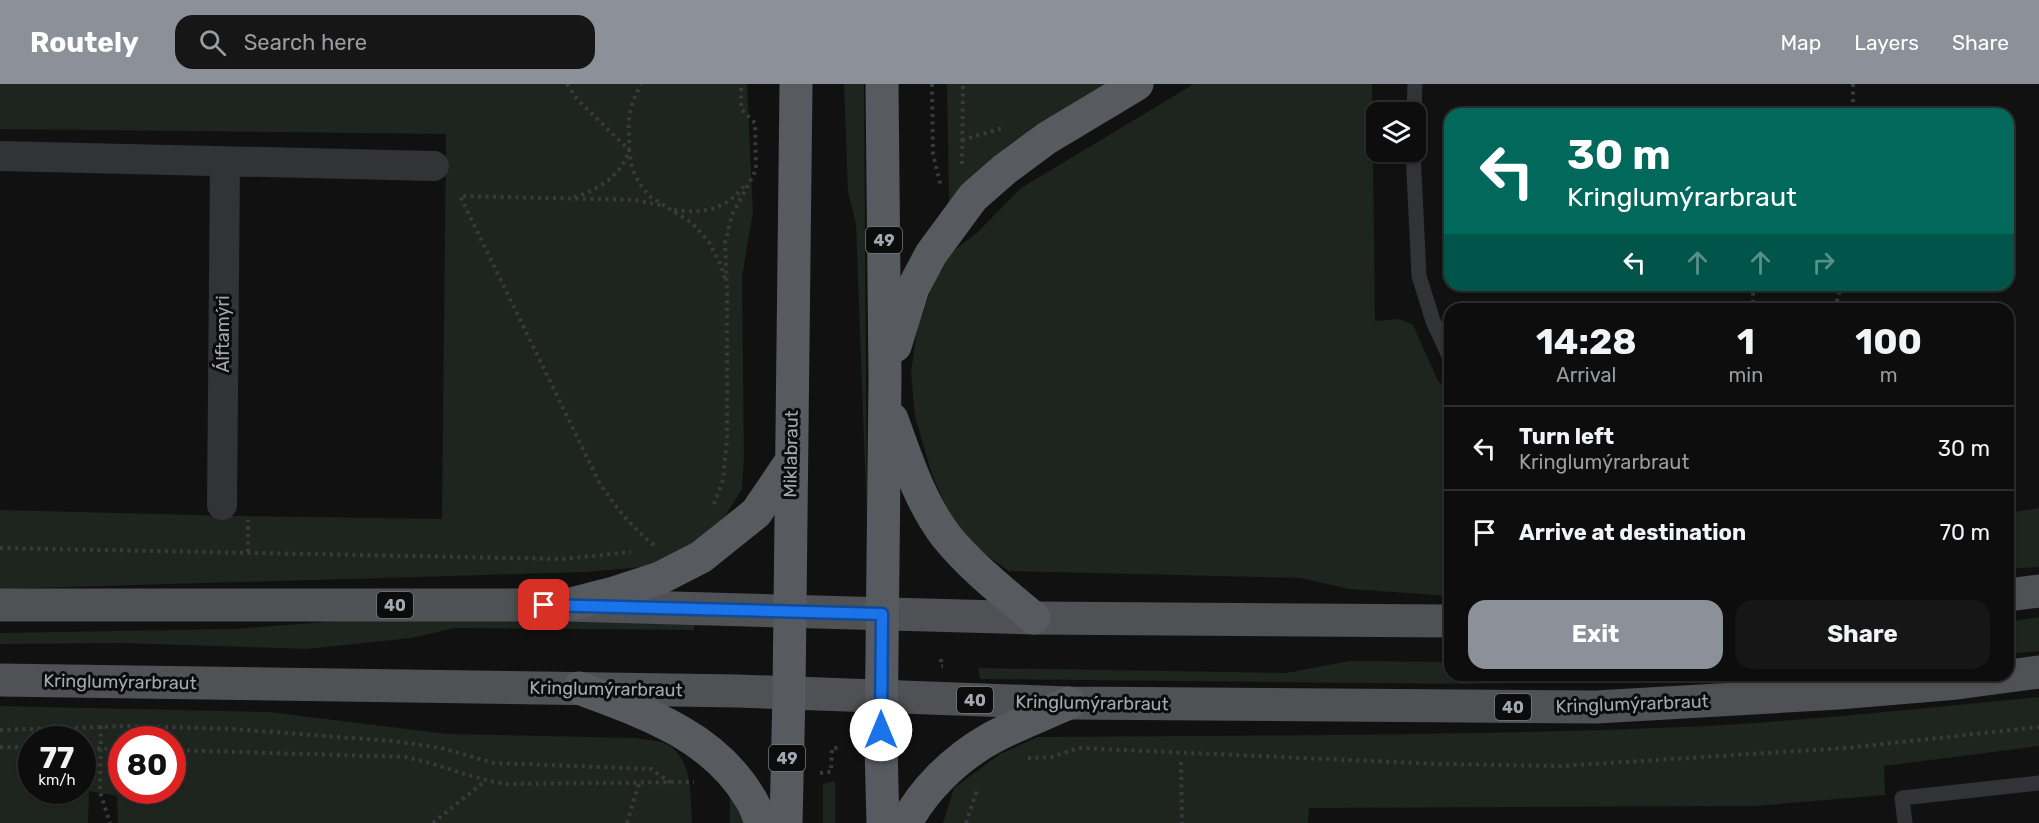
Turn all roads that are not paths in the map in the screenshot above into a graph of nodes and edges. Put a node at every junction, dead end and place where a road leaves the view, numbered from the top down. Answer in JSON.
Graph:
{"nodes":[{"id":1,"x":796,"y":84,"type":"edge"},
{"id":2,"x":882,"y":84,"type":"edge"},
{"id":3,"x":1137,"y":84,"type":"edge"},
{"id":4,"x":1415,"y":84,"type":"edge"},
{"id":5,"x":1414,"y":102,"type":"edge"},
{"id":6,"x":0,"y":156,"type":"edge"},
{"id":7,"x":1413,"y":162,"type":"edge"},
{"id":8,"x":225,"y":163,"type":"junction"},
{"id":9,"x":434,"y":166,"type":"dead end"},
{"id":10,"x":1444,"y":345,"type":"edge"},
{"id":11,"x":885,"y":387,"type":"junction"},
{"id":12,"x":790,"y":463,"type":"junction"},
{"id":13,"x":222,"y":505,"type":"dead end"},
{"id":14,"x":2039,"y":591,"type":"edge"},
{"id":15,"x":2014,"y":594,"type":"edge"},
{"id":16,"x":0,"y":604,"type":"edge"},
{"id":17,"x":567,"y":605,"type":"junction"},
{"id":18,"x":790,"y":611,"type":"junction"},
{"id":19,"x":882,"y":614,"type":"junction"},
{"id":20,"x":1034,"y":618,"type":"junction"},
{"id":21,"x":1444,"y":621,"type":"edge"},
{"id":22,"x":2039,"y":672,"type":"edge"},
{"id":23,"x":2014,"y":675,"type":"edge"},
{"id":24,"x":0,"y":680,"type":"edge"},
{"id":25,"x":1972,"y":681,"type":"edge"},
{"id":26,"x":579,"y":688,"type":"junction"},
{"id":27,"x":789,"y":693,"type":"junction"},
{"id":28,"x":881,"y":696,"type":"junction"},
{"id":29,"x":1069,"y":703,"type":"junction"},
{"id":30,"x":2039,"y":783,"type":"edge"},
{"id":31,"x":761,"y":823,"type":"edge"},
{"id":32,"x":786,"y":823,"type":"edge"},
{"id":33,"x":883,"y":823,"type":"edge"},
{"id":34,"x":906,"y":823,"type":"edge"},
{"id":35,"x":1905,"y":823,"type":"edge"}],
"edges":[{"from":1,"to":12,"type":"highway","name":"Miklabraut","number":"49"},
{"from":2,"to":11,"type":"highway","number":"49"},
{"from":3,"to":11,"type":"highway"},
{"from":4,"to":5,"type":"lane"},
{"from":6,"to":8,"type":"street"},
{"from":7,"to":10,"type":"lane"},
{"from":8,"to":9,"type":"street"},
{"from":8,"to":13,"type":"street","name":"Álftamýri"},
{"from":11,"to":19,"type":"highway","number":"49"},
{"from":11,"to":20,"type":"highway"},
{"from":12,"to":17,"type":"highway"},
{"from":12,"to":18,"type":"highway","name":"Miklabraut","number":"49"},
{"from":14,"to":15,"type":"main road"},
{"from":16,"to":17,"type":"main road","number":"40"},
{"from":17,"to":18,"type":"main road","number":"40"},
{"from":18,"to":19,"type":"main road","number":"40"},
{"from":18,"to":27,"type":"highway","name":"Miklabraut","number":"49"},
{"from":19,"to":20,"type":"main road","number":"40"},
{"from":19,"to":28,"type":"highway","number":"49"},
{"from":20,"to":21,"type":"main road","number":"40"},
{"from":22,"to":23,"type":"main road","name":"Kringlumýrarbraut","number":"40"},
{"from":24,"to":26,"type":"main road","name":"Kringlumýrarbraut","number":"40"},
{"from":25,"to":29,"type":"main road","name":"Kringlumýrarbraut","number":"40"},
{"from":26,"to":27,"type":"main road","name":"Kringlumýrarbraut","number":"40"},
{"from":26,"to":31,"type":"highway"},
{"from":27,"to":28,"type":"main road","name":"Kringlumýrarbraut","number":"40"},
{"from":27,"to":32,"type":"highway","name":"Miklabraut","number":"49"},
{"from":28,"to":29,"type":"main road","name":"Kringlumýrarbraut","number":"40"},
{"from":28,"to":33,"type":"highway","number":"49"},
{"from":29,"to":34,"type":"highway"},
{"from":30,"to":35,"type":"lane"}]}
